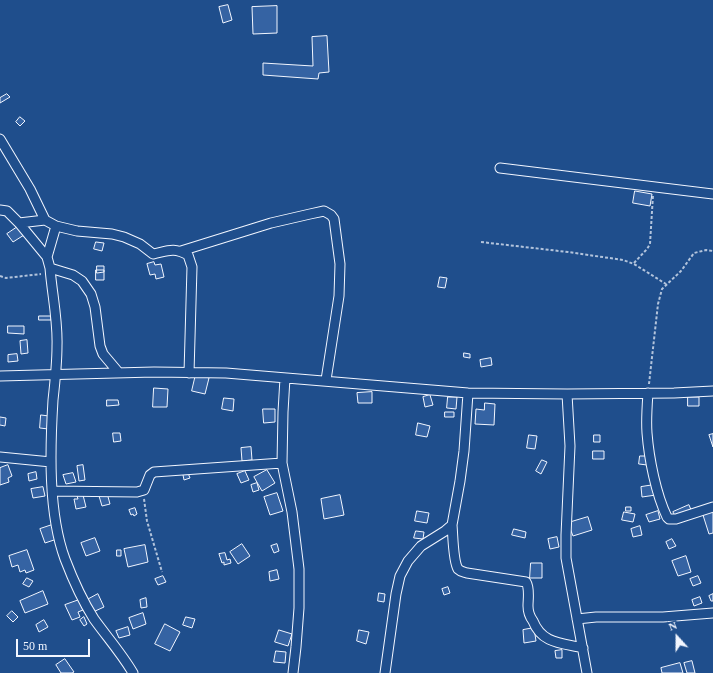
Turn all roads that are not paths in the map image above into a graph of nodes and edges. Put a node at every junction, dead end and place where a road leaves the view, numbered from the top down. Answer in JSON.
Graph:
{"nodes":[{"id":1,"x":0,"y":139,"type":"edge"},
{"id":2,"x":500,"y":168,"type":"dead end"},
{"id":3,"x":713,"y":194,"type":"edge"},
{"id":4,"x":0,"y":210,"type":"edge"},
{"id":5,"x":45,"y":220,"type":"junction"},
{"id":6,"x":19,"y":223,"type":"junction"},
{"id":7,"x":56,"y":226,"type":"junction"},
{"id":8,"x":181,"y":251,"type":"junction"},
{"id":9,"x":47,"y":257,"type":"junction"},
{"id":10,"x":50,"y":271,"type":"junction"},
{"id":11,"x":119,"y":372,"type":"junction"},
{"id":12,"x":190,"y":373,"type":"junction"},
{"id":13,"x":56,"y":375,"type":"junction"},
{"id":14,"x":0,"y":376,"type":"edge"},
{"id":15,"x":285,"y":378,"type":"junction"},
{"id":16,"x":326,"y":380,"type":"junction"},
{"id":17,"x":713,"y":391,"type":"edge"},
{"id":18,"x":468,"y":393,"type":"junction"},
{"id":19,"x":648,"y":393,"type":"junction"},
{"id":20,"x":567,"y":394,"type":"junction"},
{"id":21,"x":0,"y":457,"type":"edge"},
{"id":22,"x":51,"y":462,"type":"junction"},
{"id":23,"x":282,"y":463,"type":"junction"},
{"id":24,"x":52,"y":491,"type":"junction"},
{"id":25,"x":713,"y":507,"type":"edge"},
{"id":26,"x":452,"y":525,"type":"junction"},
{"id":27,"x":713,"y":613,"type":"edge"},
{"id":28,"x":577,"y":619,"type":"junction"},
{"id":29,"x":583,"y":648,"type":"junction"},
{"id":30,"x":133,"y":673,"type":"edge"},
{"id":31,"x":293,"y":673,"type":"edge"},
{"id":32,"x":385,"y":673,"type":"edge"},
{"id":33,"x":587,"y":673,"type":"edge"}],
"edges":[{"from":1,"to":5,"type":"street"},
{"from":2,"to":3,"type":"street"},
{"from":4,"to":6,"type":"street"},
{"from":5,"to":6,"type":"street"},
{"from":5,"to":7,"type":"street"},
{"from":6,"to":9,"type":"street"},
{"from":7,"to":8,"type":"street"},
{"from":7,"to":9,"type":"street"},
{"from":8,"to":12,"type":"street"},
{"from":8,"to":16,"type":"street"},
{"from":9,"to":10,"type":"street"},
{"from":10,"to":11,"type":"street"},
{"from":10,"to":13,"type":"street"},
{"from":11,"to":12,"type":"street"},
{"from":11,"to":13,"type":"street"},
{"from":12,"to":15,"type":"street"},
{"from":13,"to":14,"type":"street"},
{"from":13,"to":22,"type":"street"},
{"from":15,"to":16,"type":"street"},
{"from":15,"to":23,"type":"street"},
{"from":16,"to":18,"type":"street"},
{"from":17,"to":19,"type":"street"},
{"from":18,"to":20,"type":"street"},
{"from":18,"to":26,"type":"street"},
{"from":19,"to":20,"type":"street"},
{"from":19,"to":25,"type":"street"},
{"from":20,"to":28,"type":"street"},
{"from":21,"to":22,"type":"street"},
{"from":22,"to":24,"type":"street"},
{"from":23,"to":24,"type":"street"},
{"from":23,"to":31,"type":"street"},
{"from":24,"to":30,"type":"street"},
{"from":26,"to":29,"type":"street"},
{"from":26,"to":32,"type":"street"},
{"from":27,"to":28,"type":"street"},
{"from":28,"to":29,"type":"street"},
{"from":29,"to":33,"type":"street"}]}
